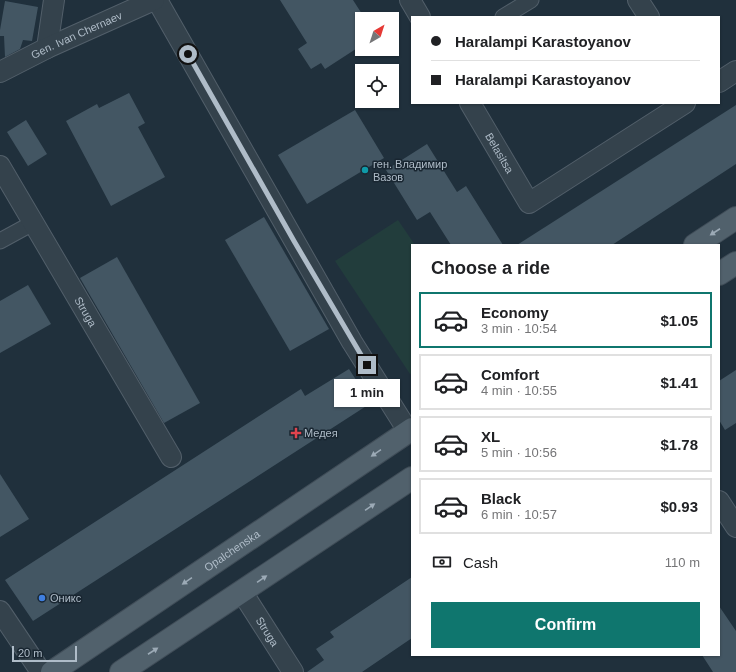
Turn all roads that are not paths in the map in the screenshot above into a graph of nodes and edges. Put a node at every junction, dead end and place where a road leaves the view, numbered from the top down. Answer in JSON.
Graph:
{"nodes":[{"id":1,"x":54,"y":0,"type":"edge"},
{"id":2,"x":156,"y":0,"type":"edge"},
{"id":3,"x":410,"y":0,"type":"edge"},
{"id":4,"x":531,"y":0,"type":"edge"},
{"id":5,"x":638,"y":0,"type":"edge"},
{"id":6,"x":419,"y":16,"type":"edge"},
{"id":7,"x":505,"y":16,"type":"edge"},
{"id":8,"x":648,"y":16,"type":"edge"},
{"id":9,"x":47,"y":48,"type":"junction"},
{"id":10,"x":736,"y":71,"type":"edge"},
{"id":11,"x":0,"y":72,"type":"edge"},
{"id":12,"x":720,"y":81,"type":"edge"},
{"id":13,"x":471,"y":104,"type":"edge"},
{"id":14,"x":683,"y":104,"type":"edge"},
{"id":15,"x":0,"y":166,"type":"edge"},
{"id":16,"x":736,"y":218,"type":"edge"},
{"id":17,"x":33,"y":223,"type":"junction"},
{"id":18,"x":0,"y":241,"type":"edge"},
{"id":19,"x":697,"y":244,"type":"edge"},
{"id":20,"x":736,"y":263,"type":"edge"},
{"id":21,"x":720,"y":273,"type":"edge"},
{"id":22,"x":410,"y":430,"type":"edge"},
{"id":23,"x":171,"y":457,"type":"dead end"},
{"id":24,"x":411,"y":479,"type":"edge"},
{"id":25,"x":720,"y":503,"type":"edge"},
{"id":26,"x":736,"y":527,"type":"edge"},
{"id":27,"x":242,"y":592,"type":"junction"},
{"id":28,"x":0,"y":611,"type":"edge"},
{"id":29,"x":41,"y":672,"type":"edge"},
{"id":30,"x":52,"y":672,"type":"edge"},
{"id":31,"x":120,"y":672,"type":"edge"},
{"id":32,"x":293,"y":672,"type":"edge"}],
"edges":[{"from":1,"to":9,"type":"street"},
{"from":2,"to":9,"type":"street","name":"Gen. Ivan Chernaev"},
{"from":2,"to":22,"type":"street"},
{"from":3,"to":6,"type":"street"},
{"from":4,"to":7,"type":"street"},
{"from":5,"to":8,"type":"street"},
{"from":9,"to":11,"type":"street","name":"Gen. Ivan Chernaev"},
{"from":10,"to":12,"type":"street"},
{"from":13,"to":14,"type":"street","name":"Belasitsa"},
{"from":15,"to":17,"type":"street","name":"Struga"},
{"from":16,"to":19,"type":"main road","one_way":true},
{"from":17,"to":18,"type":"street"},
{"from":17,"to":23,"type":"street","name":"Struga"},
{"from":20,"to":21,"type":"main road"},
{"from":22,"to":30,"type":"main road","name":"Opalchenska","one_way":true},
{"from":27,"to":24,"type":"main road","one_way":true},
{"from":25,"to":26,"type":"street"},
{"from":31,"to":27,"type":"main road","one_way":true},
{"from":27,"to":32,"type":"street","name":"Struga"},
{"from":28,"to":29,"type":"street"}]}
